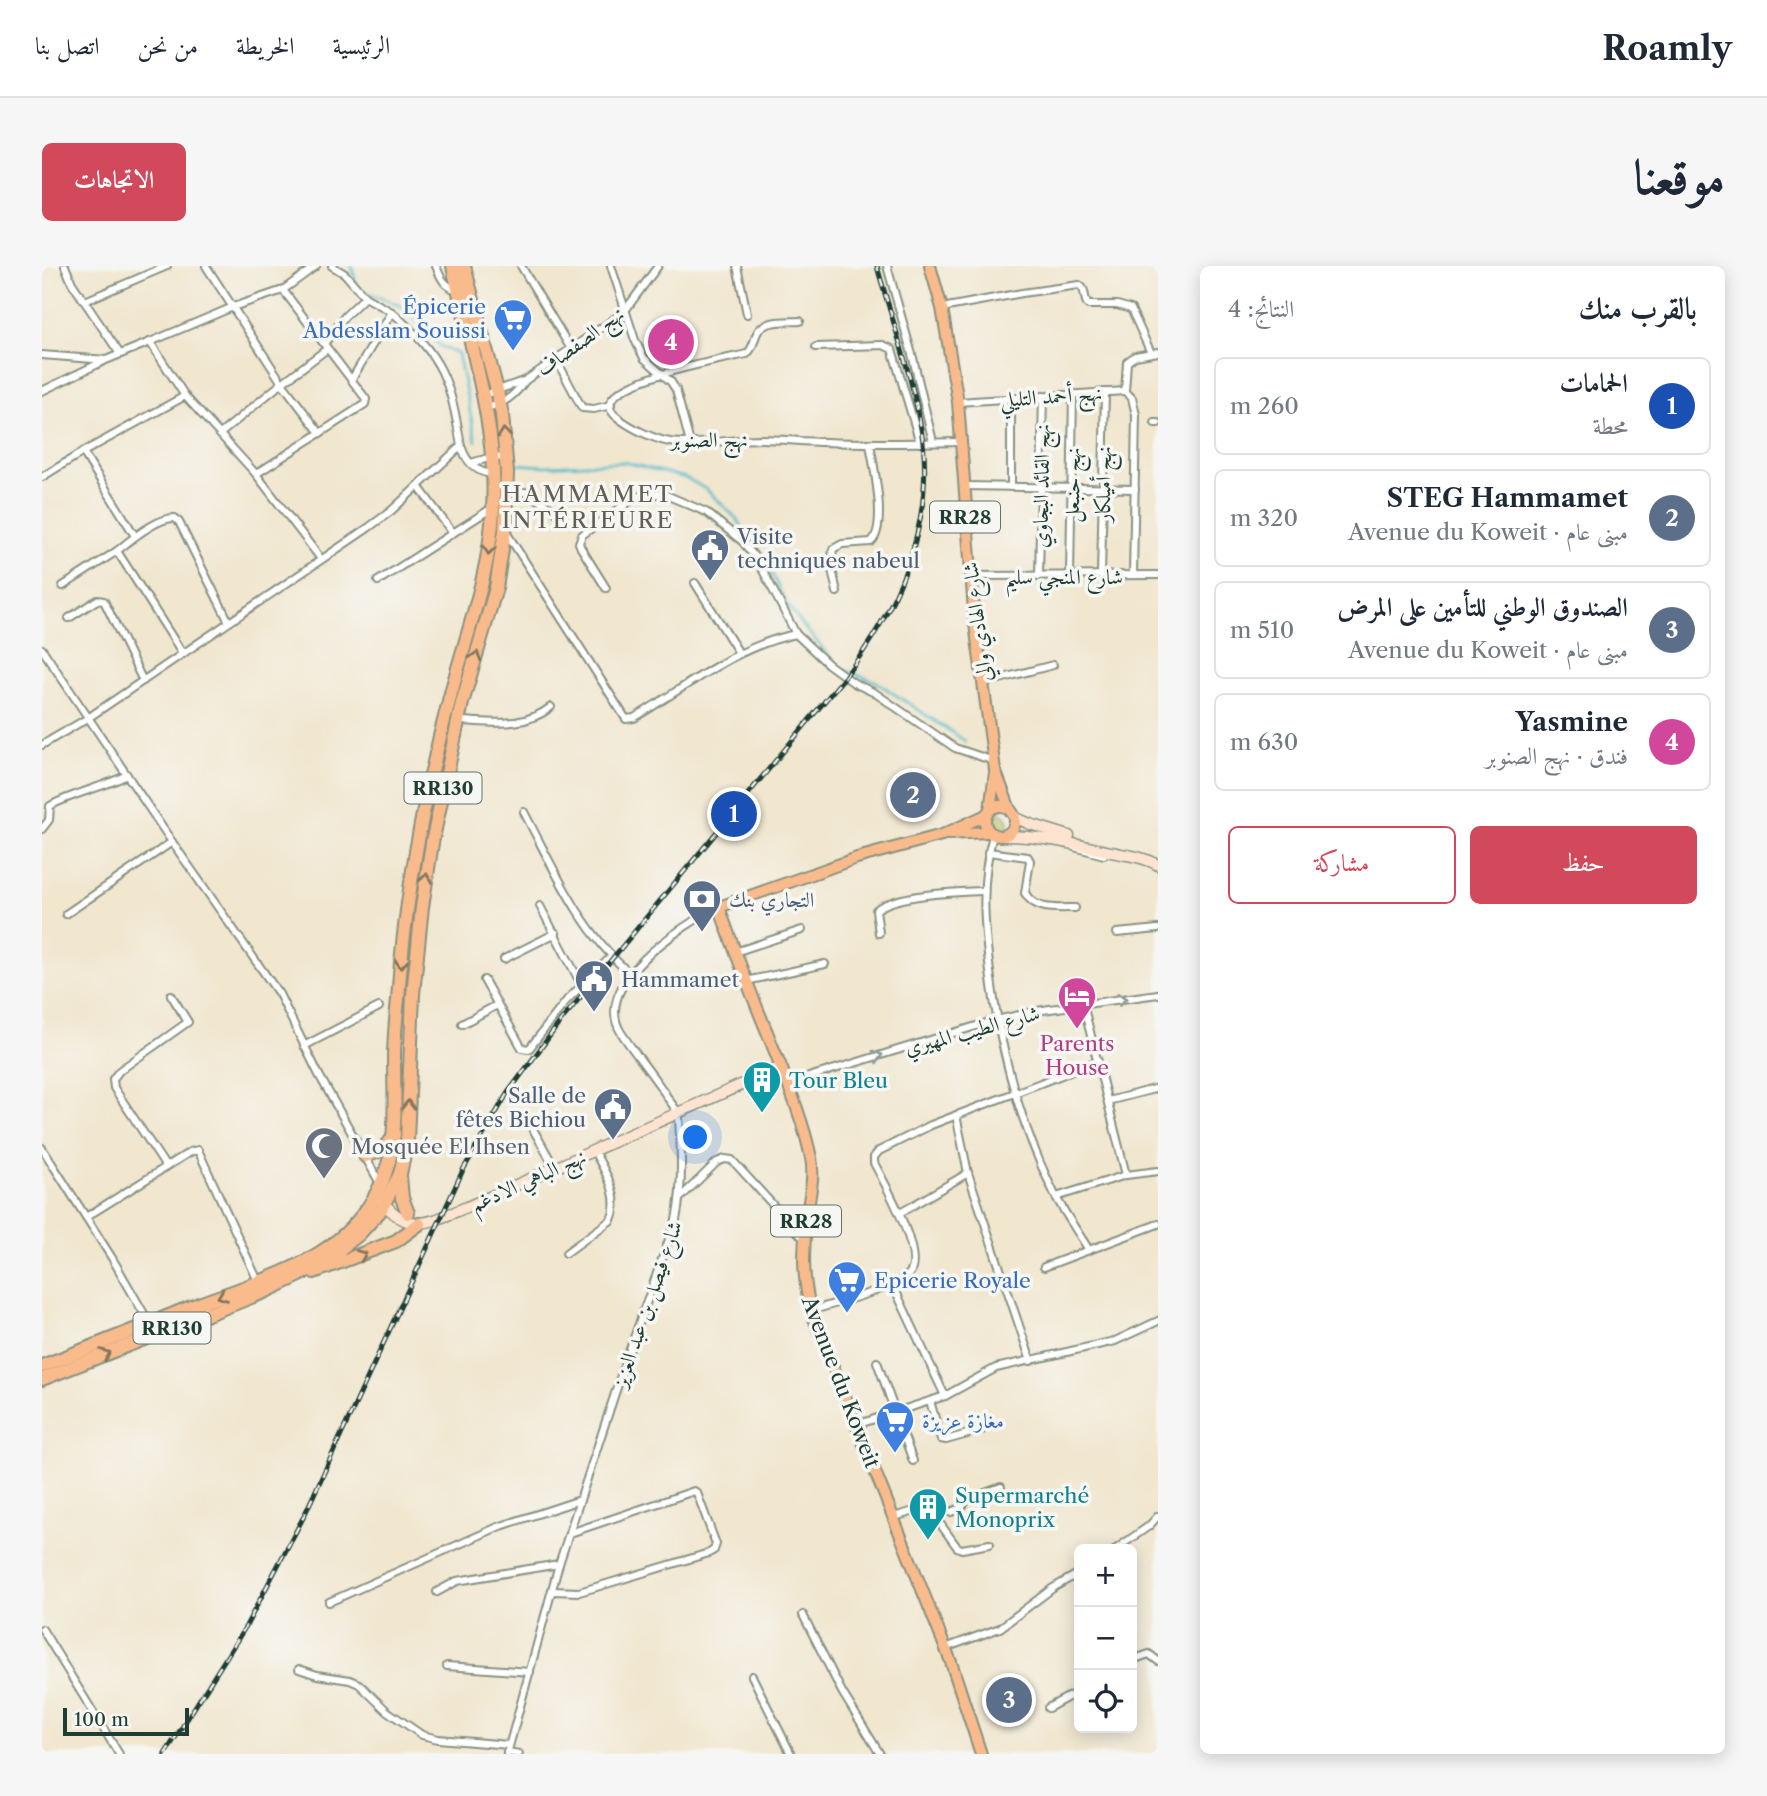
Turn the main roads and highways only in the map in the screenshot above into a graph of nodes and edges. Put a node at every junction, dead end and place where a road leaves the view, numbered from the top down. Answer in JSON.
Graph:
{"nodes":[{"id":1,"x":453,"y":266,"type":"edge"},
{"id":2,"x":464,"y":266,"type":"edge"},
{"id":3,"x":930,"y":266,"type":"edge"},
{"id":4,"x":500,"y":473,"type":"junction"},
{"id":5,"x":995,"y":766,"type":"junction"},
{"id":6,"x":988,"y":812,"type":"junction"},
{"id":7,"x":1013,"y":814,"type":"junction"},
{"id":8,"x":995,"y":834,"type":"junction"},
{"id":9,"x":942,"y":835,"type":"junction"},
{"id":10,"x":1142,"y":857,"type":"junction"},
{"id":11,"x":1158,"y":857,"type":"edge"},
{"id":12,"x":1158,"y":867,"type":"edge"},
{"id":13,"x":781,"y":1067,"type":"junction"},
{"id":14,"x":395,"y":1135,"type":"junction"},
{"id":15,"x":365,"y":1156,"type":"road end"},
{"id":16,"x":400,"y":1174,"type":"junction"},
{"id":17,"x":381,"y":1190,"type":"junction"},
{"id":18,"x":408,"y":1213,"type":"junction"},
{"id":19,"x":423,"y":1223,"type":"junction"},
{"id":20,"x":300,"y":1275,"type":"junction"},
{"id":21,"x":42,"y":1366,"type":"edge"},
{"id":22,"x":42,"y":1378,"type":"edge"},
{"id":23,"x":981,"y":1754,"type":"edge"}],
"edges":[{"from":1,"to":4,"type":"highway","number":"RR130"},
{"from":4,"to":2,"type":"highway","number":"RR130","one_way":true},
{"from":3,"to":5,"type":"main road","name":"شارع الهادي والي","number":"RR28"},
{"from":4,"to":14,"type":"highway","number":"RR130","one_way":true},
{"from":16,"to":4,"type":"highway","number":"RR130","one_way":true},
{"from":5,"to":6,"type":"main road","number":"RR28"},
{"from":5,"to":7,"type":"main road","number":"RR28"},
{"from":6,"to":7,"type":"main road"},
{"from":6,"to":8,"type":"main road","number":"RR28"},
{"from":6,"to":9,"type":"main road"},
{"from":7,"to":8,"type":"main road"},
{"from":7,"to":10,"type":"main road"},
{"from":8,"to":9,"type":"main road"},
{"from":8,"to":10,"type":"main road"},
{"from":9,"to":13,"type":"main road","name":"Avenue du Koweit","number":"RR28"},
{"from":10,"to":11,"type":"main road"},
{"from":10,"to":12,"type":"main road"},
{"from":13,"to":19,"type":"main road","name":"نهج الباهي الادغم"},
{"from":13,"to":23,"type":"main road","name":"Avenue du Koweit","number":"RR28"},
{"from":14,"to":15,"type":"highway"},
{"from":14,"to":17,"type":"highway","number":"RR130"},
{"from":16,"to":17,"type":"highway","number":"RR130"},
{"from":16,"to":18,"type":"highway"},
{"from":17,"to":18,"type":"main road"},
{"from":17,"to":19,"type":"main road"},
{"from":17,"to":20,"type":"highway","number":"RR130"},
{"from":17,"to":21,"type":"highway","number":"RR130","one_way":true},
{"from":18,"to":19,"type":"main road"},
{"from":20,"to":19,"type":"highway","one_way":true},
{"from":22,"to":20,"type":"highway","number":"RR130","one_way":true}]}
